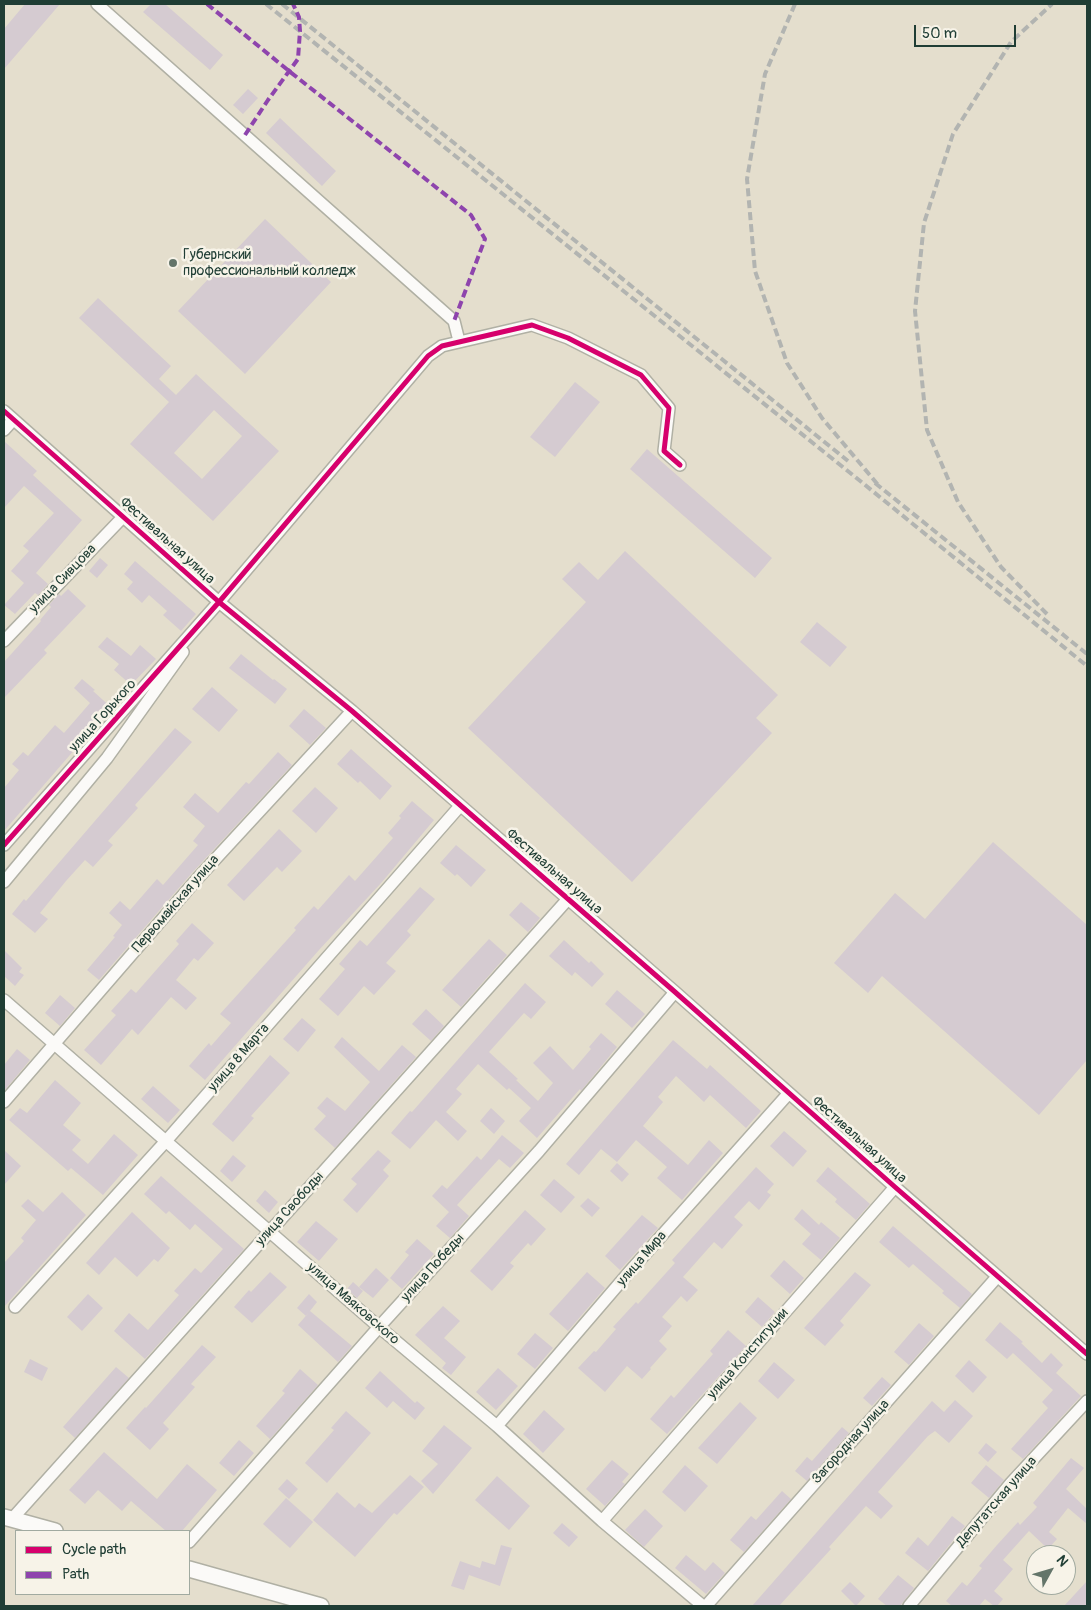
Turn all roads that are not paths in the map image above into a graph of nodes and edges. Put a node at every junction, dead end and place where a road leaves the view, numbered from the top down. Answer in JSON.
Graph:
{"nodes":[{"id":1,"x":97,"y":4,"type":"edge"},
{"id":2,"x":459,"y":341,"type":"junction"},
{"id":3,"x":4,"y":411,"type":"edge"},
{"id":4,"x":13,"y":420,"type":"junction"},
{"id":5,"x":4,"y":430,"type":"edge"},
{"id":6,"x":680,"y":465,"type":"dead end"},
{"id":7,"x":123,"y":517,"type":"junction"},
{"id":8,"x":219,"y":602,"type":"junction"},
{"id":9,"x":4,"y":640,"type":"edge"},
{"id":10,"x":352,"y":711,"type":"junction"},
{"id":11,"x":460,"y":806,"type":"junction"},
{"id":12,"x":4,"y":845,"type":"edge"},
{"id":13,"x":4,"y":882,"type":"edge"},
{"id":14,"x":568,"y":899,"type":"junction"},
{"id":15,"x":675,"y":992,"type":"junction"},
{"id":16,"x":4,"y":1000,"type":"edge"},
{"id":17,"x":55,"y":1044,"type":"junction"},
{"id":18,"x":789,"y":1093,"type":"junction"},
{"id":19,"x":4,"y":1102,"type":"edge"},
{"id":20,"x":166,"y":1141,"type":"junction"},
{"id":21,"x":895,"y":1187,"type":"junction"},
{"id":22,"x":269,"y":1232,"type":"junction"},
{"id":23,"x":997,"y":1277,"type":"junction"},
{"id":24,"x":14,"y":1307,"type":"dead end"},
{"id":25,"x":379,"y":1327,"type":"junction"},
{"id":26,"x":1087,"y":1354,"type":"edge"},
{"id":27,"x":1087,"y":1401,"type":"edge"},
{"id":28,"x":497,"y":1426,"type":"junction"},
{"id":29,"x":8,"y":1518,"type":"edge"},
{"id":30,"x":602,"y":1521,"type":"junction"},
{"id":31,"x":52,"y":1530,"type":"edge"},
{"id":32,"x":190,"y":1541,"type":"edge"},
{"id":33,"x":190,"y":1569,"type":"edge"},
{"id":34,"x":321,"y":1606,"type":"edge"},
{"id":35,"x":704,"y":1606,"type":"edge"},
{"id":36,"x":909,"y":1606,"type":"edge"}],
"edges":[{"from":1,"to":2,"type":"street"},
{"from":2,"to":6,"type":"street"},
{"from":2,"to":8,"type":"street"},
{"from":3,"to":4,"type":"street","name":"Фестивальная улица"},
{"from":4,"to":5,"type":"street"},
{"from":4,"to":7,"type":"street","name":"Фестивальная улица"},
{"from":7,"to":8,"type":"street","name":"Фестивальная улица"},
{"from":7,"to":9,"type":"street","name":"улица Сивцова"},
{"from":8,"to":10,"type":"street","name":"Фестивальная улица"},
{"from":8,"to":12,"type":"street","name":"улица Горького"},
{"from":8,"to":13,"type":"street","name":"улица Горького"},
{"from":10,"to":11,"type":"street","name":"Фестивальная улица"},
{"from":10,"to":17,"type":"street","name":"Первомайская улица"},
{"from":11,"to":14,"type":"street","name":"Фестивальная улица"},
{"from":11,"to":20,"type":"street","name":"улица 8 Марта"},
{"from":14,"to":15,"type":"street","name":"Фестивальная улица"},
{"from":14,"to":22,"type":"street","name":"улица Свободы"},
{"from":15,"to":18,"type":"street","name":"Фестивальная улица"},
{"from":15,"to":25,"type":"street","name":"улица Победы"},
{"from":16,"to":17,"type":"street","name":"улица Маяковского"},
{"from":17,"to":19,"type":"street","name":"Первомайская улица"},
{"from":17,"to":20,"type":"street","name":"улица Маяковского"},
{"from":18,"to":21,"type":"street","name":"Фестивальная улица"},
{"from":18,"to":28,"type":"street","name":"улица Мира"},
{"from":20,"to":22,"type":"street","name":"улица Маяковского"},
{"from":20,"to":24,"type":"street","name":"улица 8 Марта"},
{"from":21,"to":23,"type":"street","name":"Фестивальная улица"},
{"from":21,"to":30,"type":"street","name":"улица Конституции"},
{"from":22,"to":25,"type":"street","name":"улица Маяковского"},
{"from":22,"to":29,"type":"street","name":"улица Свободы"},
{"from":23,"to":26,"type":"street","name":"Фестивальная улица"},
{"from":23,"to":35,"type":"street","name":"Загородная улица"},
{"from":25,"to":28,"type":"street","name":"улица Маяковского"},
{"from":25,"to":32,"type":"street","name":"улица Победы"},
{"from":27,"to":36,"type":"street","name":"Депутатская улица"},
{"from":28,"to":30,"type":"street","name":"улица Маяковского"},
{"from":29,"to":31,"type":"street"},
{"from":30,"to":35,"type":"street","name":"улица Маяковского"},
{"from":33,"to":34,"type":"street"}]}
